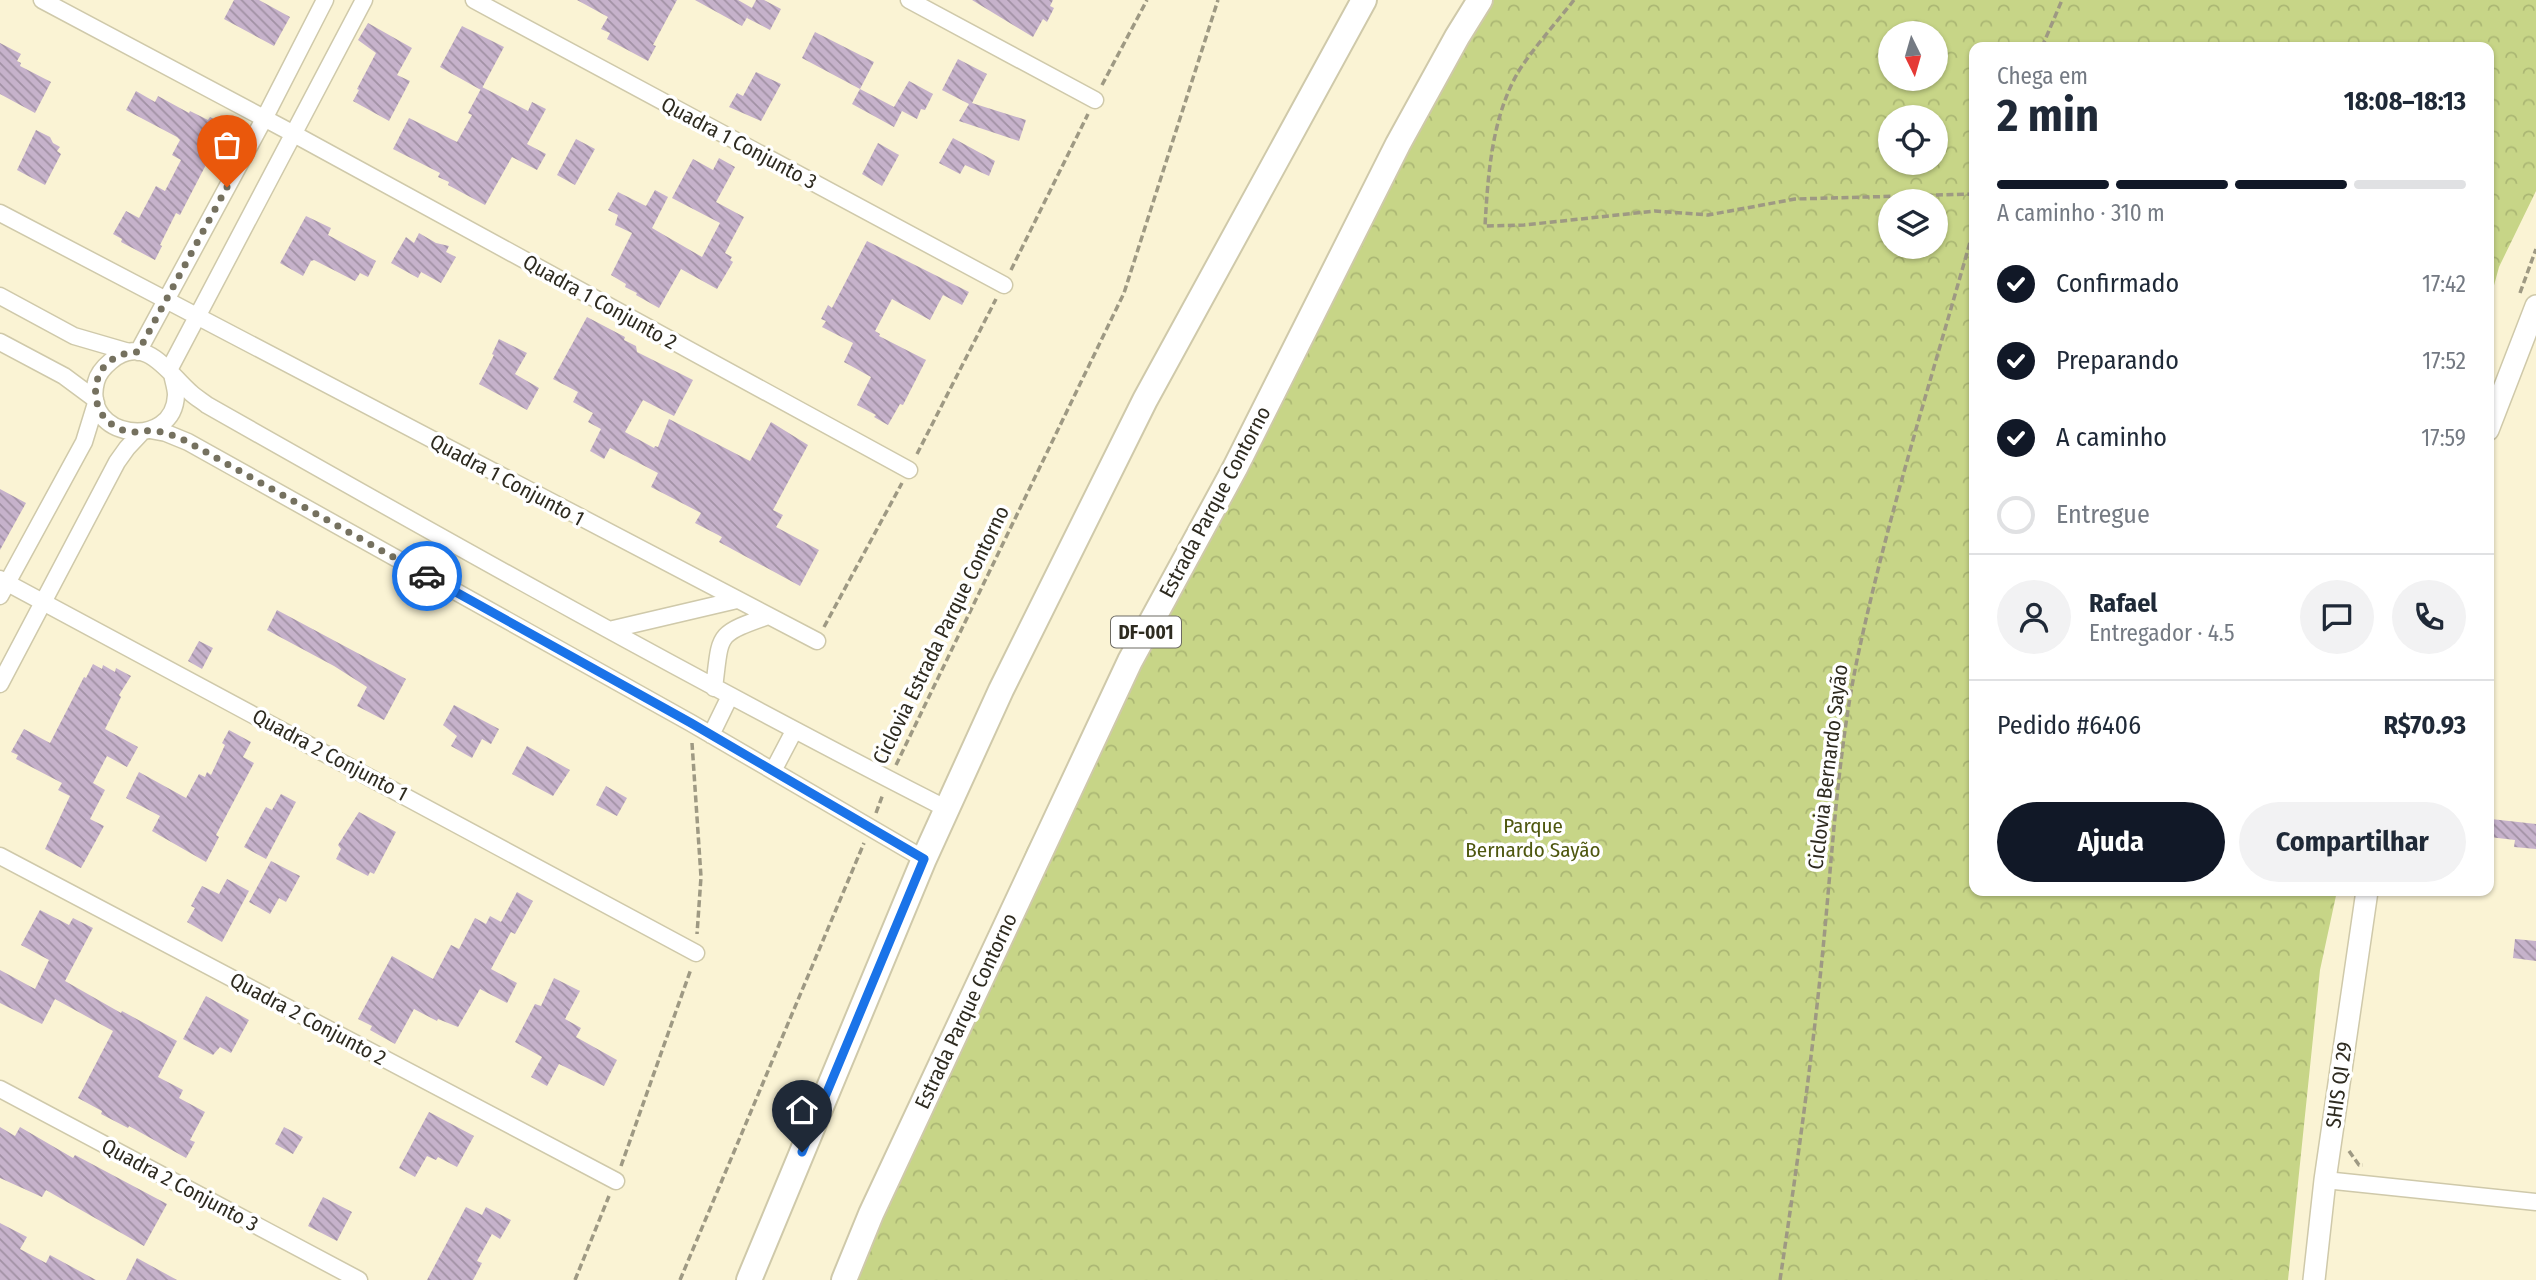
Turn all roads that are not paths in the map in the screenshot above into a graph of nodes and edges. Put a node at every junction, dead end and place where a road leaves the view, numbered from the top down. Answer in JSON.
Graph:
{"nodes":[{"id":1,"x":42,"y":0,"type":"edge"},
{"id":2,"x":325,"y":0,"type":"edge"},
{"id":3,"x":364,"y":0,"type":"edge"},
{"id":4,"x":474,"y":0,"type":"edge"},
{"id":5,"x":909,"y":0,"type":"edge"},
{"id":6,"x":1364,"y":0,"type":"edge"},
{"id":7,"x":1480,"y":0,"type":"edge"},
{"id":8,"x":1095,"y":100,"type":"road end"},
{"id":9,"x":264,"y":119,"type":"junction"},
{"id":10,"x":292,"y":133,"type":"junction"},
{"id":11,"x":0,"y":213,"type":"edge"},
{"id":12,"x":1004,"y":285,"type":"road end"},
{"id":13,"x":0,"y":296,"type":"edge"},
{"id":14,"x":164,"y":301,"type":"junction"},
{"id":15,"x":2536,"y":306,"type":"edge"},
{"id":16,"x":197,"y":318,"type":"junction"},
{"id":17,"x":0,"y":342,"type":"edge"},
{"id":18,"x":135,"y":352,"type":"junction"},
{"id":19,"x":170,"y":372,"type":"junction"},
{"id":20,"x":96,"y":401,"type":"junction"},
{"id":21,"x":2494,"y":414,"type":"edge"},
{"id":22,"x":146,"y":431,"type":"junction"},
{"id":23,"x":908,"y":470,"type":"road end"},
{"id":24,"x":2,"y":586,"type":"edge"},
{"id":25,"x":737,"y":600,"type":"junction"},
{"id":26,"x":45,"y":602,"type":"junction"},
{"id":27,"x":768,"y":616,"type":"junction"},
{"id":28,"x":609,"y":631,"type":"junction"},
{"id":29,"x":817,"y":641,"type":"road end"},
{"id":30,"x":0,"y":684,"type":"edge"},
{"id":31,"x":714,"y":688,"type":"junction"},
{"id":32,"x":730,"y":696,"type":"junction"},
{"id":33,"x":794,"y":731,"type":"junction"},
{"id":34,"x":711,"y":735,"type":"junction"},
{"id":35,"x":773,"y":771,"type":"junction"},
{"id":36,"x":947,"y":809,"type":"junction"},
{"id":37,"x":0,"y":856,"type":"edge"},
{"id":38,"x":924,"y":859,"type":"junction"},
{"id":39,"x":2366,"y":896,"type":"edge"},
{"id":40,"x":696,"y":953,"type":"road end"},
{"id":41,"x":0,"y":1089,"type":"edge"},
{"id":42,"x":2325,"y":1180,"type":"junction"},
{"id":43,"x":616,"y":1181,"type":"road end"},
{"id":44,"x":2536,"y":1202,"type":"edge"},
{"id":45,"x":359,"y":1280,"type":"edge"},
{"id":46,"x":749,"y":1280,"type":"edge"},
{"id":47,"x":844,"y":1280,"type":"edge"},
{"id":48,"x":2315,"y":1280,"type":"edge"}],
"edges":[{"from":1,"to":9,"type":"street","name":"Quadra 1 Conjunto 2"},
{"from":2,"to":9,"type":"street"},
{"from":3,"to":10,"type":"street"},
{"from":4,"to":12,"type":"street","name":"Quadra 1 Conjunto 3"},
{"from":5,"to":8,"type":"street"},
{"from":6,"to":36,"type":"main road"},
{"from":7,"to":47,"type":"main road","name":"Estrada Parque Contorno","number":"DF-001"},
{"from":9,"to":10,"type":"street","name":"Quadra 1 Conjunto 2"},
{"from":9,"to":14,"type":"street"},
{"from":10,"to":16,"type":"street"},
{"from":10,"to":23,"type":"street","name":"Quadra 1 Conjunto 2"},
{"from":11,"to":14,"type":"street","name":"Quadra 1 Conjunto 1"},
{"from":13,"to":18,"type":"street"},
{"from":14,"to":16,"type":"street","name":"Quadra 1 Conjunto 1"},
{"from":14,"to":18,"type":"street"},
{"from":15,"to":21,"type":"street"},
{"from":16,"to":19,"type":"street"},
{"from":16,"to":25,"type":"street","name":"Quadra 1 Conjunto 1"},
{"from":17,"to":20,"type":"street"},
{"from":18,"to":19,"type":"street"},
{"from":18,"to":20,"type":"street"},
{"from":19,"to":22,"type":"street"},
{"from":19,"to":28,"type":"street"},
{"from":20,"to":22,"type":"street"},
{"from":20,"to":24,"type":"street"},
{"from":22,"to":26,"type":"street"},
{"from":22,"to":34,"type":"street"},
{"from":24,"to":26,"type":"street","name":"Quadra 2 Conjunto 1"},
{"from":25,"to":27,"type":"street","name":"Quadra 1 Conjunto 1"},
{"from":25,"to":28,"type":"street"},
{"from":26,"to":30,"type":"street"},
{"from":26,"to":40,"type":"street","name":"Quadra 2 Conjunto 1"},
{"from":27,"to":29,"type":"street","name":"Quadra 1 Conjunto 1"},
{"from":27,"to":31,"type":"street"},
{"from":28,"to":31,"type":"street"},
{"from":31,"to":32,"type":"street"},
{"from":32,"to":33,"type":"street"},
{"from":32,"to":34,"type":"street"},
{"from":33,"to":35,"type":"street"},
{"from":33,"to":36,"type":"street"},
{"from":34,"to":35,"type":"street"},
{"from":35,"to":38,"type":"street"},
{"from":36,"to":38,"type":"main road"},
{"from":37,"to":43,"type":"street","name":"Quadra 2 Conjunto 2"},
{"from":38,"to":46,"type":"main road"},
{"from":39,"to":42,"type":"street","name":"SHIS QI 29"},
{"from":41,"to":45,"type":"street","name":"Quadra 2 Conjunto 3"},
{"from":42,"to":44,"type":"street"},
{"from":42,"to":48,"type":"street","name":"SHIS QI 29"}]}
